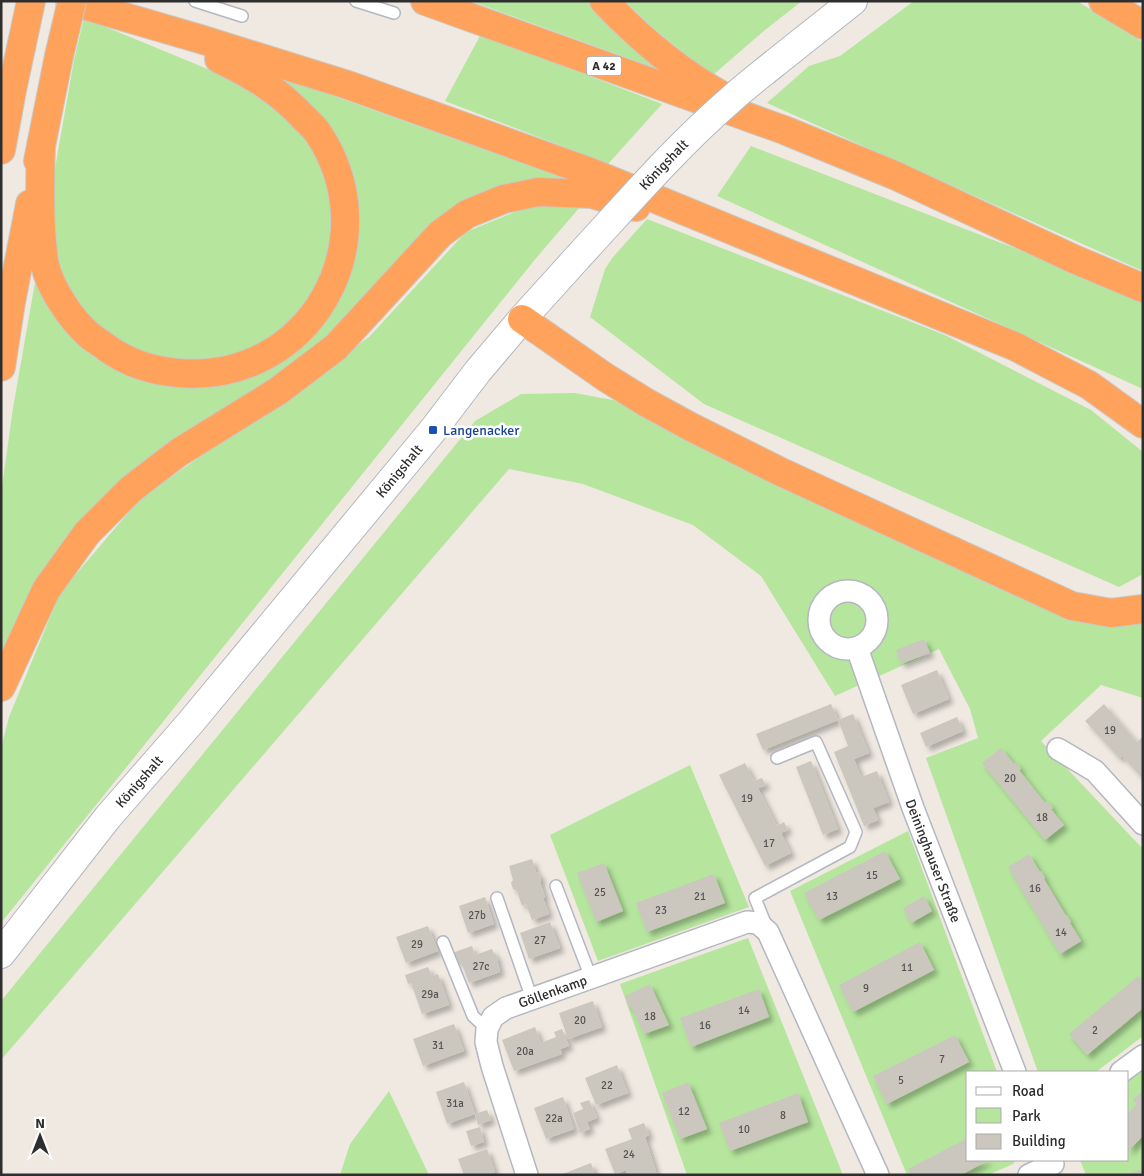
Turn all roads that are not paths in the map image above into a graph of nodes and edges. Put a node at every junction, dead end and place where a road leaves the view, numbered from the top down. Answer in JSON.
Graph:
{"nodes":[{"id":1,"x":30,"y":1,"type":"edge"},
{"id":2,"x":71,"y":1,"type":"edge"},
{"id":3,"x":195,"y":1,"type":"edge"},
{"id":4,"x":356,"y":1,"type":"edge"},
{"id":5,"x":425,"y":1,"type":"edge"},
{"id":6,"x":604,"y":1,"type":"edge"},
{"id":7,"x":853,"y":1,"type":"edge"},
{"id":8,"x":1103,"y":1,"type":"edge"},
{"id":9,"x":394,"y":13,"type":"dead end"},
{"id":10,"x":242,"y":16,"type":"dead end"},
{"id":11,"x":1143,"y":25,"type":"edge"},
{"id":12,"x":160,"y":28,"type":"junction"},
{"id":13,"x":784,"y":130,"type":"junction"},
{"id":14,"x":41,"y":145,"type":"junction"},
{"id":15,"x":1,"y":150,"type":"edge"},
{"id":16,"x":756,"y":241,"type":"junction"},
{"id":17,"x":1143,"y":288,"type":"edge"},
{"id":18,"x":522,"y":319,"type":"junction"},
{"id":19,"x":1,"y":367,"type":"edge"},
{"id":20,"x":1143,"y":424,"type":"edge"},
{"id":21,"x":1143,"y":609,"type":"edge"},
{"id":22,"x":857,"y":648,"type":"dead end"},
{"id":23,"x":1,"y":687,"type":"edge"},
{"id":24,"x":1058,"y":749,"type":"dead end"},
{"id":25,"x":777,"y":758,"type":"dead end"},
{"id":26,"x":1143,"y":824,"type":"edge"},
{"id":27,"x":556,"y":886,"type":"dead end"},
{"id":28,"x":497,"y":898,"type":"dead end"},
{"id":29,"x":768,"y":932,"type":"junction"},
{"id":30,"x":443,"y":942,"type":"dead end"},
{"id":31,"x":1,"y":954,"type":"edge"},
{"id":32,"x":591,"y":978,"type":"junction"},
{"id":33,"x":532,"y":999,"type":"junction"},
{"id":34,"x":487,"y":1029,"type":"junction"},
{"id":35,"x":1143,"y":1056,"type":"edge"},
{"id":36,"x":1015,"y":1071,"type":"edge"},
{"id":37,"x":1122,"y":1071,"type":"edge"},
{"id":38,"x":1054,"y":1166,"type":"edge"},
{"id":39,"x":527,"y":1175,"type":"edge"},
{"id":40,"x":878,"y":1175,"type":"edge"},
{"id":41,"x":1029,"y":1175,"type":"edge"}],
"edges":[{"from":1,"to":15,"type":"highway"},
{"from":2,"to":12,"type":"highway"},
{"from":2,"to":14,"type":"highway","bridge":true},
{"from":3,"to":10,"type":"lane"},
{"from":4,"to":9,"type":"lane"},
{"from":5,"to":13,"type":"highway","number":"A 42"},
{"from":6,"to":13,"type":"highway"},
{"from":7,"to":18,"type":"main road","name":"Königshalt","bridge":true},
{"from":8,"to":11,"type":"highway"},
{"from":12,"to":14,"type":"highway"},
{"from":12,"to":16,"type":"highway"},
{"from":13,"to":17,"type":"highway"},
{"from":14,"to":19,"type":"highway"},
{"from":16,"to":20,"type":"highway"},
{"from":16,"to":23,"type":"highway"},
{"from":18,"to":21,"type":"highway"},
{"from":18,"to":31,"type":"main road","name":"Königshalt"},
{"from":22,"to":36,"type":"street","name":"Deininghauser Straße"},
{"from":24,"to":26,"type":"street"},
{"from":25,"to":29,"type":"lane"},
{"from":27,"to":32,"type":"lane"},
{"from":28,"to":33,"type":"lane"},
{"from":29,"to":32,"type":"street","name":"Göllenkamp"},
{"from":29,"to":40,"type":"street"},
{"from":30,"to":34,"type":"lane"},
{"from":32,"to":33,"type":"street","name":"Göllenkamp"},
{"from":33,"to":34,"type":"street","name":"Göllenkamp"},
{"from":34,"to":39,"type":"street"},
{"from":35,"to":37,"type":"street"},
{"from":38,"to":41,"type":"street"}]}
